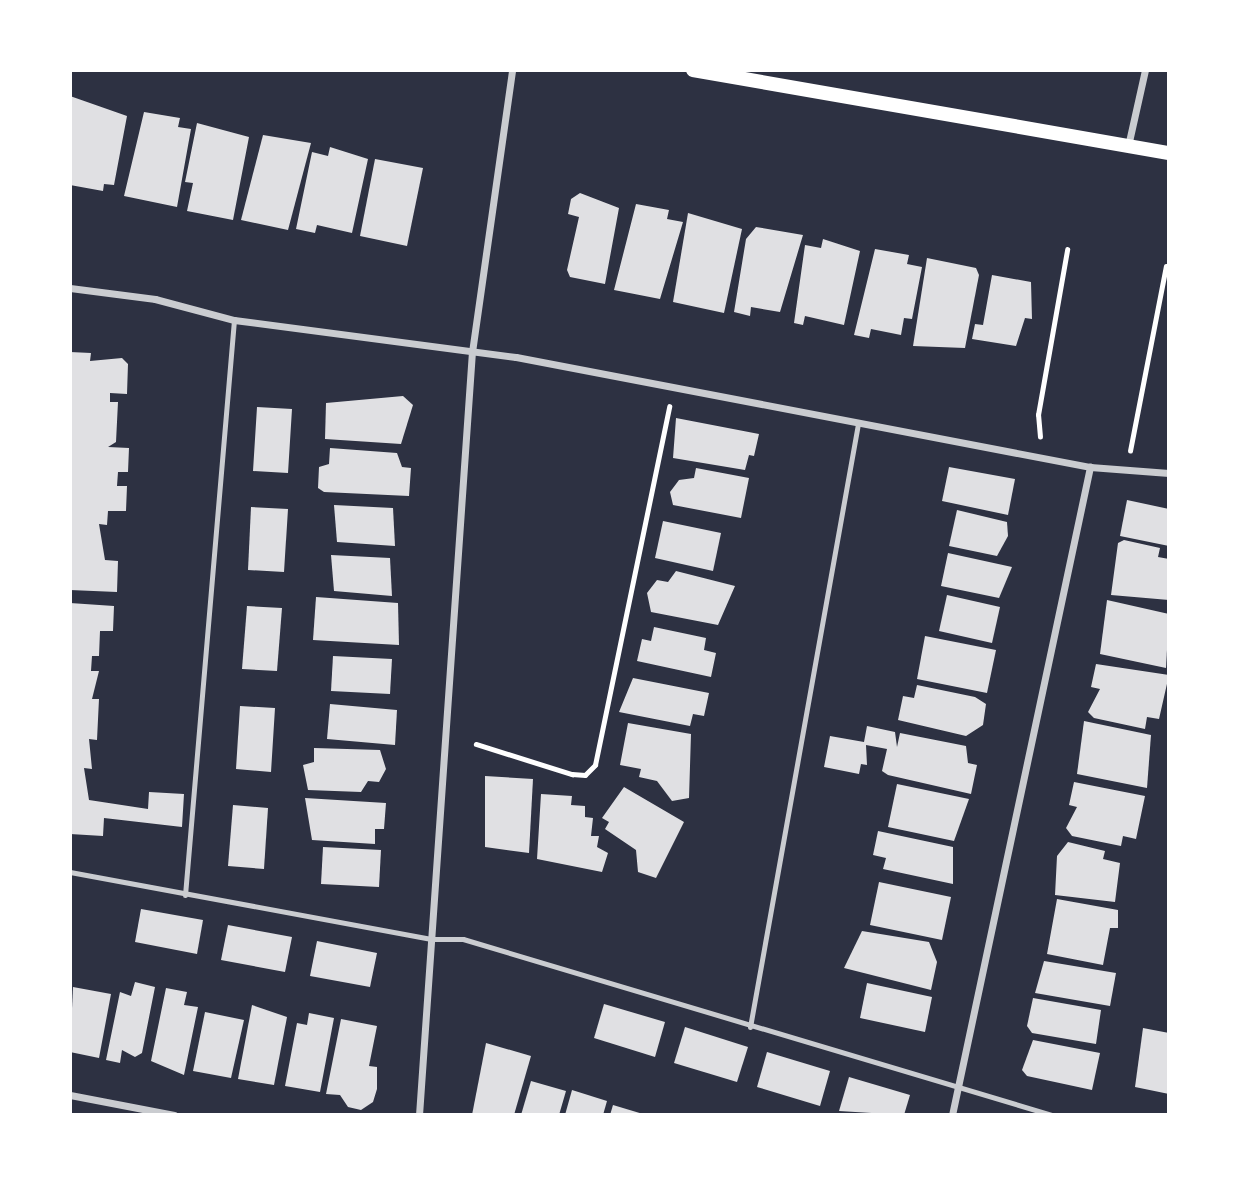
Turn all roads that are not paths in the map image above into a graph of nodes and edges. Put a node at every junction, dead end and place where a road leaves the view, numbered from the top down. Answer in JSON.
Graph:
{"nodes":[{"id":1,"x":512,"y":70,"type":"edge"},
{"id":2,"x":693,"y":70,"type":"edge"},
{"id":3,"x":1145,"y":70,"type":"edge"},
{"id":4,"x":1128,"y":146,"type":"junction"},
{"id":5,"x":1169,"y":153,"type":"edge"},
{"id":6,"x":70,"y":288,"type":"edge"},
{"id":7,"x":234,"y":320,"type":"junction"},
{"id":8,"x":472,"y":352,"type":"junction"},
{"id":9,"x":858,"y":424,"type":"junction"},
{"id":10,"x":1090,"y":467,"type":"junction"},
{"id":11,"x":1169,"y":472,"type":"edge"},
{"id":12,"x":70,"y":872,"type":"edge"},
{"id":13,"x":185,"y":895,"type":"junction"},
{"id":14,"x":430,"y":939,"type":"junction"},
{"id":15,"x":750,"y":1027,"type":"junction"},
{"id":16,"x":959,"y":1083,"type":"junction"},
{"id":17,"x":70,"y":1095,"type":"edge"},
{"id":18,"x":174,"y":1115,"type":"edge"},
{"id":19,"x":419,"y":1115,"type":"edge"},
{"id":20,"x":952,"y":1115,"type":"edge"},
{"id":21,"x":1052,"y":1115,"type":"edge"}],
"edges":[{"from":1,"to":8,"type":"street"},
{"from":2,"to":4,"type":"main road"},
{"from":3,"to":4,"type":"street"},
{"from":4,"to":5,"type":"main road"},
{"from":6,"to":7,"type":"street"},
{"from":7,"to":8,"type":"street"},
{"from":7,"to":13,"type":"lane"},
{"from":8,"to":9,"type":"street"},
{"from":8,"to":14,"type":"street"},
{"from":9,"to":10,"type":"street"},
{"from":9,"to":15,"type":"lane"},
{"from":10,"to":11,"type":"street"},
{"from":10,"to":16,"type":"street"},
{"from":12,"to":13,"type":"lane"},
{"from":13,"to":14,"type":"lane"},
{"from":14,"to":15,"type":"lane"},
{"from":14,"to":19,"type":"street"},
{"from":15,"to":16,"type":"lane"},
{"from":16,"to":20,"type":"street"},
{"from":16,"to":21,"type":"lane"},
{"from":17,"to":18,"type":"street"}]}
